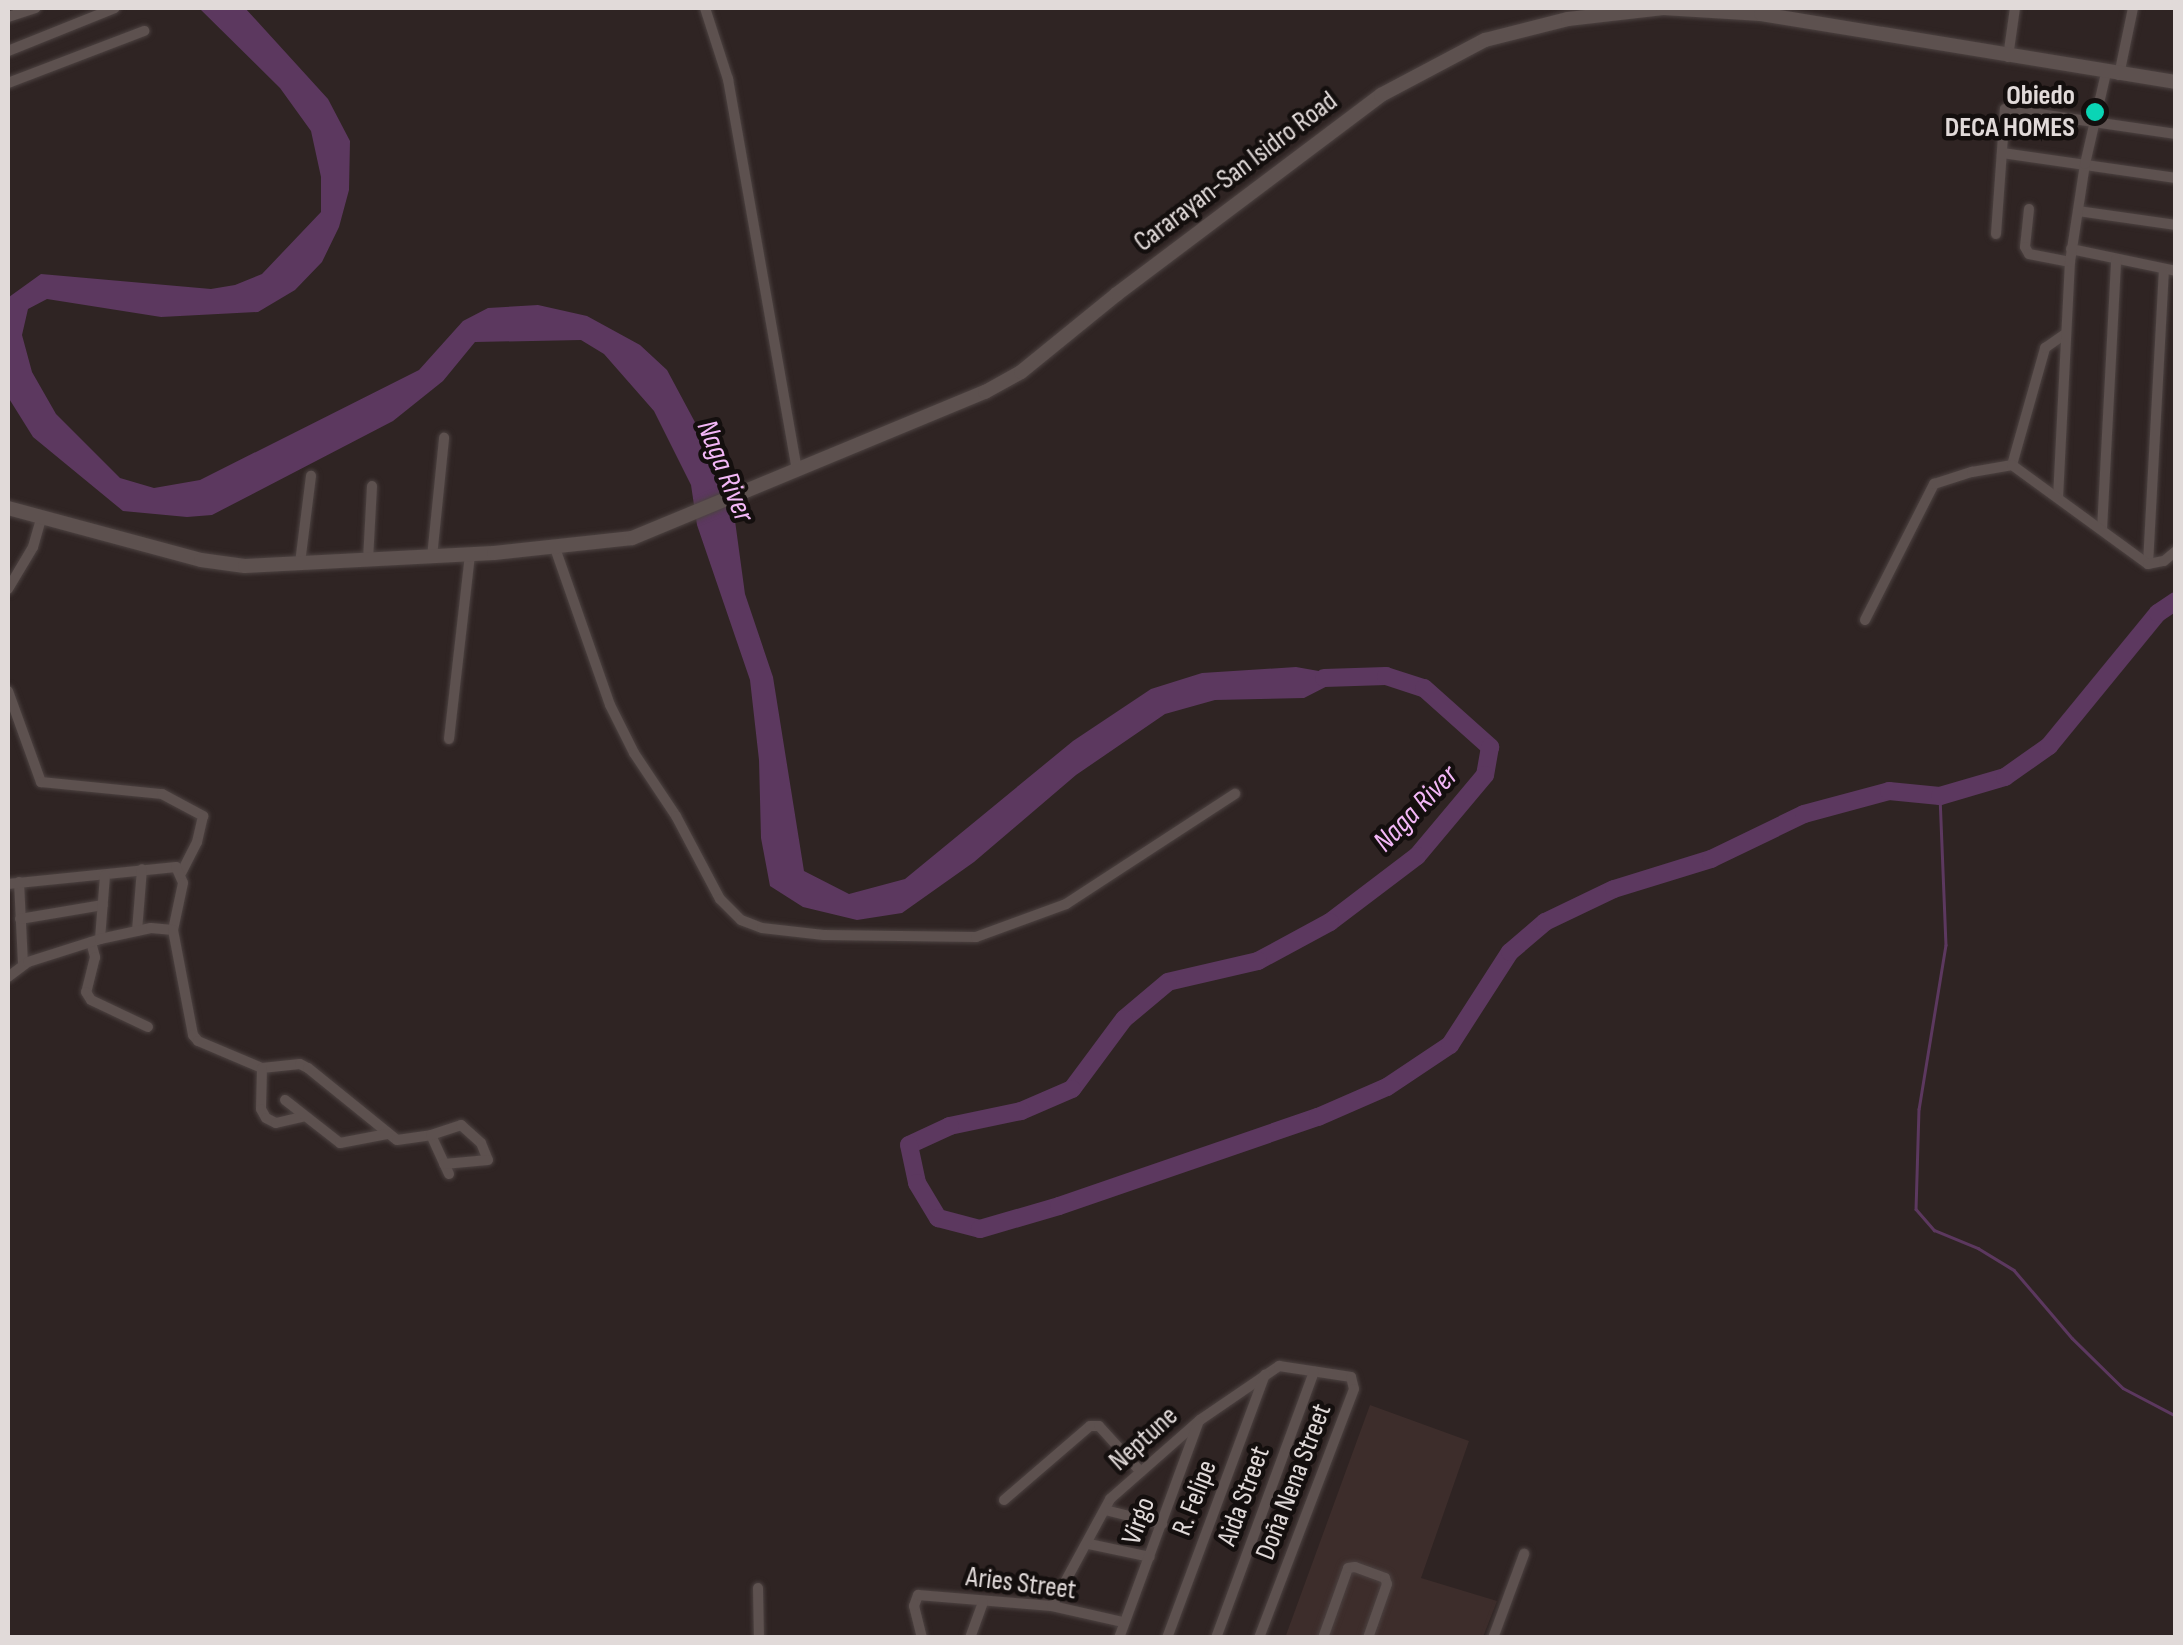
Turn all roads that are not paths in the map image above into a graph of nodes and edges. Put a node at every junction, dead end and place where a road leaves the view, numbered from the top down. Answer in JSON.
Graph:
{"nodes":[{"id":1,"x":36,"y":8,"type":"edge"},
{"id":2,"x":705,"y":8,"type":"edge"},
{"id":3,"x":2015,"y":8,"type":"edge"},
{"id":4,"x":2133,"y":8,"type":"edge"},
{"id":5,"x":107,"y":9,"type":"edge"},
{"id":6,"x":1641,"y":9,"type":"edge"},
{"id":7,"x":1568,"y":13,"type":"edge"},
{"id":8,"x":8,"y":18,"type":"edge"},
{"id":9,"x":144,"y":31,"type":"dead end"},
{"id":10,"x":8,"y":52,"type":"edge"},
{"id":11,"x":2008,"y":57,"type":"junction"},
{"id":12,"x":2113,"y":74,"type":"junction"},
{"id":13,"x":2176,"y":82,"type":"edge"},
{"id":14,"x":8,"y":83,"type":"edge"},
{"id":15,"x":2093,"y":122,"type":"junction"},
{"id":16,"x":2176,"y":134,"type":"edge"},
{"id":17,"x":2002,"y":153,"type":"junction"},
{"id":18,"x":2085,"y":164,"type":"junction"},
{"id":19,"x":2176,"y":178,"type":"edge"},
{"id":20,"x":2030,"y":209,"type":"dead end"},
{"id":21,"x":2078,"y":211,"type":"junction"},
{"id":22,"x":2176,"y":225,"type":"edge"},
{"id":23,"x":1996,"y":234,"type":"dead end"},
{"id":24,"x":2071,"y":249,"type":"junction"},
{"id":25,"x":2116,"y":259,"type":"junction"},
{"id":26,"x":2070,"y":262,"type":"junction"},
{"id":27,"x":2170,"y":270,"type":"edge"},
{"id":28,"x":2065,"y":334,"type":"junction"},
{"id":29,"x":444,"y":438,"type":"dead end"},
{"id":30,"x":2012,"y":465,"type":"junction"},
{"id":31,"x":798,"y":472,"type":"junction"},
{"id":32,"x":311,"y":476,"type":"dead end"},
{"id":33,"x":372,"y":486,"type":"dead end"},
{"id":34,"x":2058,"y":498,"type":"junction"},
{"id":35,"x":8,"y":508,"type":"edge"},
{"id":36,"x":42,"y":516,"type":"junction"},
{"id":37,"x":2102,"y":530,"type":"junction"},
{"id":38,"x":556,"y":548,"type":"junction"},
{"id":39,"x":2176,"y":551,"type":"edge"},
{"id":40,"x":470,"y":554,"type":"junction"},
{"id":41,"x":432,"y":557,"type":"junction"},
{"id":42,"x":368,"y":560,"type":"junction"},
{"id":43,"x":300,"y":562,"type":"junction"},
{"id":44,"x":2148,"y":564,"type":"junction"},
{"id":45,"x":8,"y":589,"type":"edge"},
{"id":46,"x":1865,"y":620,"type":"dead end"},
{"id":47,"x":8,"y":692,"type":"edge"},
{"id":48,"x":449,"y":739,"type":"dead end"},
{"id":49,"x":1235,"y":794,"type":"dead end"},
{"id":50,"x":142,"y":869,"type":"junction"},
{"id":51,"x":182,"y":872,"type":"junction"},
{"id":52,"x":105,"y":874,"type":"junction"},
{"id":53,"x":13,"y":883,"type":"edge"},
{"id":54,"x":103,"y":905,"type":"junction"},
{"id":55,"x":20,"y":919,"type":"junction"},
{"id":56,"x":173,"y":930,"type":"junction"},
{"id":57,"x":137,"y":931,"type":"junction"},
{"id":58,"x":95,"y":941,"type":"junction"},
{"id":59,"x":24,"y":964,"type":"junction"},
{"id":60,"x":8,"y":977,"type":"edge"},
{"id":61,"x":148,"y":1027,"type":"dead end"},
{"id":62,"x":262,"y":1068,"type":"junction"},
{"id":63,"x":285,"y":1100,"type":"dead end"},
{"id":64,"x":302,"y":1118,"type":"junction"},
{"id":65,"x":387,"y":1134,"type":"junction"},
{"id":66,"x":432,"y":1136,"type":"junction"},
{"id":67,"x":1314,"y":1371,"type":"junction"},
{"id":68,"x":1266,"y":1374,"type":"junction"},
{"id":69,"x":1200,"y":1420,"type":"junction"},
{"id":70,"x":1141,"y":1472,"type":"junction"},
{"id":71,"x":1004,"y":1500,"type":"dead end"},
{"id":72,"x":1105,"y":1510,"type":"junction"},
{"id":73,"x":1162,"y":1524,"type":"junction"},
{"id":74,"x":1089,"y":1544,"type":"junction"},
{"id":75,"x":1524,"y":1554,"type":"dead end"},
{"id":76,"x":1150,"y":1557,"type":"junction"},
{"id":77,"x":758,"y":1588,"type":"dead end"},
{"id":78,"x":983,"y":1602,"type":"junction"},
{"id":79,"x":1052,"y":1606,"type":"junction"},
{"id":80,"x":1123,"y":1622,"type":"junction"},
{"id":81,"x":1327,"y":1636,"type":"edge"},
{"id":82,"x":759,"y":1638,"type":"edge"},
{"id":83,"x":922,"y":1638,"type":"edge"},
{"id":84,"x":970,"y":1638,"type":"edge"},
{"id":85,"x":1118,"y":1638,"type":"edge"},
{"id":86,"x":1167,"y":1638,"type":"edge"},
{"id":87,"x":1216,"y":1638,"type":"edge"},
{"id":88,"x":1259,"y":1638,"type":"edge"},
{"id":89,"x":1368,"y":1638,"type":"edge"},
{"id":90,"x":1493,"y":1638,"type":"edge"}],
"edges":[{"from":1,"to":8,"type":"street"},
{"from":2,"to":31,"type":"street"},
{"from":3,"to":11,"type":"street"},
{"from":4,"to":12,"type":"street"},
{"from":5,"to":10,"type":"street"},
{"from":6,"to":7,"type":"main road","name":"Cararayan-San Isidro Road"},
{"from":6,"to":11,"type":"main road","name":"Cararayan-San Isidro Road"},
{"from":7,"to":31,"type":"main road","name":"Cararayan-San Isidro Road"},
{"from":9,"to":14,"type":"street"},
{"from":11,"to":12,"type":"main road","name":"Cararayan-San Isidro Road"},
{"from":12,"to":13,"type":"main road","name":"Cararayan-San Isidro Road"},
{"from":12,"to":15,"type":"street"},
{"from":15,"to":16,"type":"street"},
{"from":15,"to":17,"type":"street"},
{"from":15,"to":18,"type":"street"},
{"from":17,"to":18,"type":"street"},
{"from":17,"to":23,"type":"street"},
{"from":18,"to":19,"type":"street"},
{"from":18,"to":21,"type":"street"},
{"from":20,"to":26,"type":"street"},
{"from":21,"to":22,"type":"street"},
{"from":21,"to":24,"type":"street"},
{"from":24,"to":25,"type":"street"},
{"from":24,"to":26,"type":"street"},
{"from":25,"to":27,"type":"street"},
{"from":25,"to":37,"type":"street"},
{"from":26,"to":28,"type":"street"},
{"from":27,"to":44,"type":"street"},
{"from":28,"to":30,"type":"street"},
{"from":28,"to":34,"type":"street"},
{"from":29,"to":41,"type":"street"},
{"from":30,"to":34,"type":"street"},
{"from":30,"to":46,"type":"street"},
{"from":31,"to":38,"type":"main road","name":"Cararayan-San Isidro Road"},
{"from":32,"to":43,"type":"street"},
{"from":33,"to":42,"type":"street"},
{"from":34,"to":37,"type":"street"},
{"from":35,"to":36,"type":"main road","name":"Cararayan-San Isidro Road"},
{"from":36,"to":43,"type":"main road","name":"Cararayan-San Isidro Road"},
{"from":36,"to":45,"type":"street"},
{"from":37,"to":44,"type":"street"},
{"from":38,"to":40,"type":"main road","name":"Cararayan-San Isidro Road"},
{"from":38,"to":49,"type":"street"},
{"from":39,"to":44,"type":"street"},
{"from":40,"to":41,"type":"main road","name":"Cararayan-San Isidro Road"},
{"from":40,"to":48,"type":"street"},
{"from":41,"to":42,"type":"main road","name":"Cararayan-San Isidro Road"},
{"from":42,"to":43,"type":"main road","name":"Cararayan-San Isidro Road"},
{"from":47,"to":51,"type":"street"},
{"from":50,"to":51,"type":"street"},
{"from":50,"to":52,"type":"street"},
{"from":50,"to":57,"type":"street"},
{"from":51,"to":56,"type":"street"},
{"from":52,"to":53,"type":"street"},
{"from":52,"to":54,"type":"street"},
{"from":53,"to":55,"type":"street"},
{"from":54,"to":55,"type":"street"},
{"from":54,"to":58,"type":"street"},
{"from":55,"to":59,"type":"street"},
{"from":56,"to":57,"type":"street"},
{"from":56,"to":62,"type":"street"},
{"from":57,"to":58,"type":"street"},
{"from":58,"to":59,"type":"street"},
{"from":58,"to":61,"type":"street"},
{"from":59,"to":60,"type":"street"},
{"from":62,"to":64,"type":"street"},
{"from":62,"to":65,"type":"street"},
{"from":63,"to":64,"type":"street"},
{"from":64,"to":65,"type":"street"},
{"from":65,"to":66,"type":"street"},
{"from":66,"to":66,"type":"street"},
{"from":67,"to":68,"type":"street"},
{"from":67,"to":87,"type":"street","name":"Aida Street"},
{"from":67,"to":88,"type":"street","name":"Doña Nena Street"},
{"from":68,"to":69,"type":"street","name":"Neptune"},
{"from":68,"to":86,"type":"street","name":"R. Felipe"},
{"from":69,"to":70,"type":"street","name":"Neptune"},
{"from":69,"to":73,"type":"street","name":"Virgo"},
{"from":70,"to":71,"type":"street"},
{"from":70,"to":72,"type":"street","name":"Neptune"},
{"from":72,"to":73,"type":"street"},
{"from":72,"to":74,"type":"street","name":"Neptune"},
{"from":73,"to":76,"type":"street","name":"Virgo"},
{"from":74,"to":76,"type":"street"},
{"from":74,"to":79,"type":"street","name":"Neptune"},
{"from":75,"to":90,"type":"street"},
{"from":76,"to":80,"type":"street","name":"Virgo"},
{"from":77,"to":82,"type":"street"},
{"from":78,"to":79,"type":"street","name":"Aries Street"},
{"from":78,"to":83,"type":"street","name":"Aries Street"},
{"from":78,"to":84,"type":"street"},
{"from":79,"to":80,"type":"street","name":"Aries Street"},
{"from":80,"to":85,"type":"street","name":"Virgo"},
{"from":81,"to":89,"type":"street"}]}
